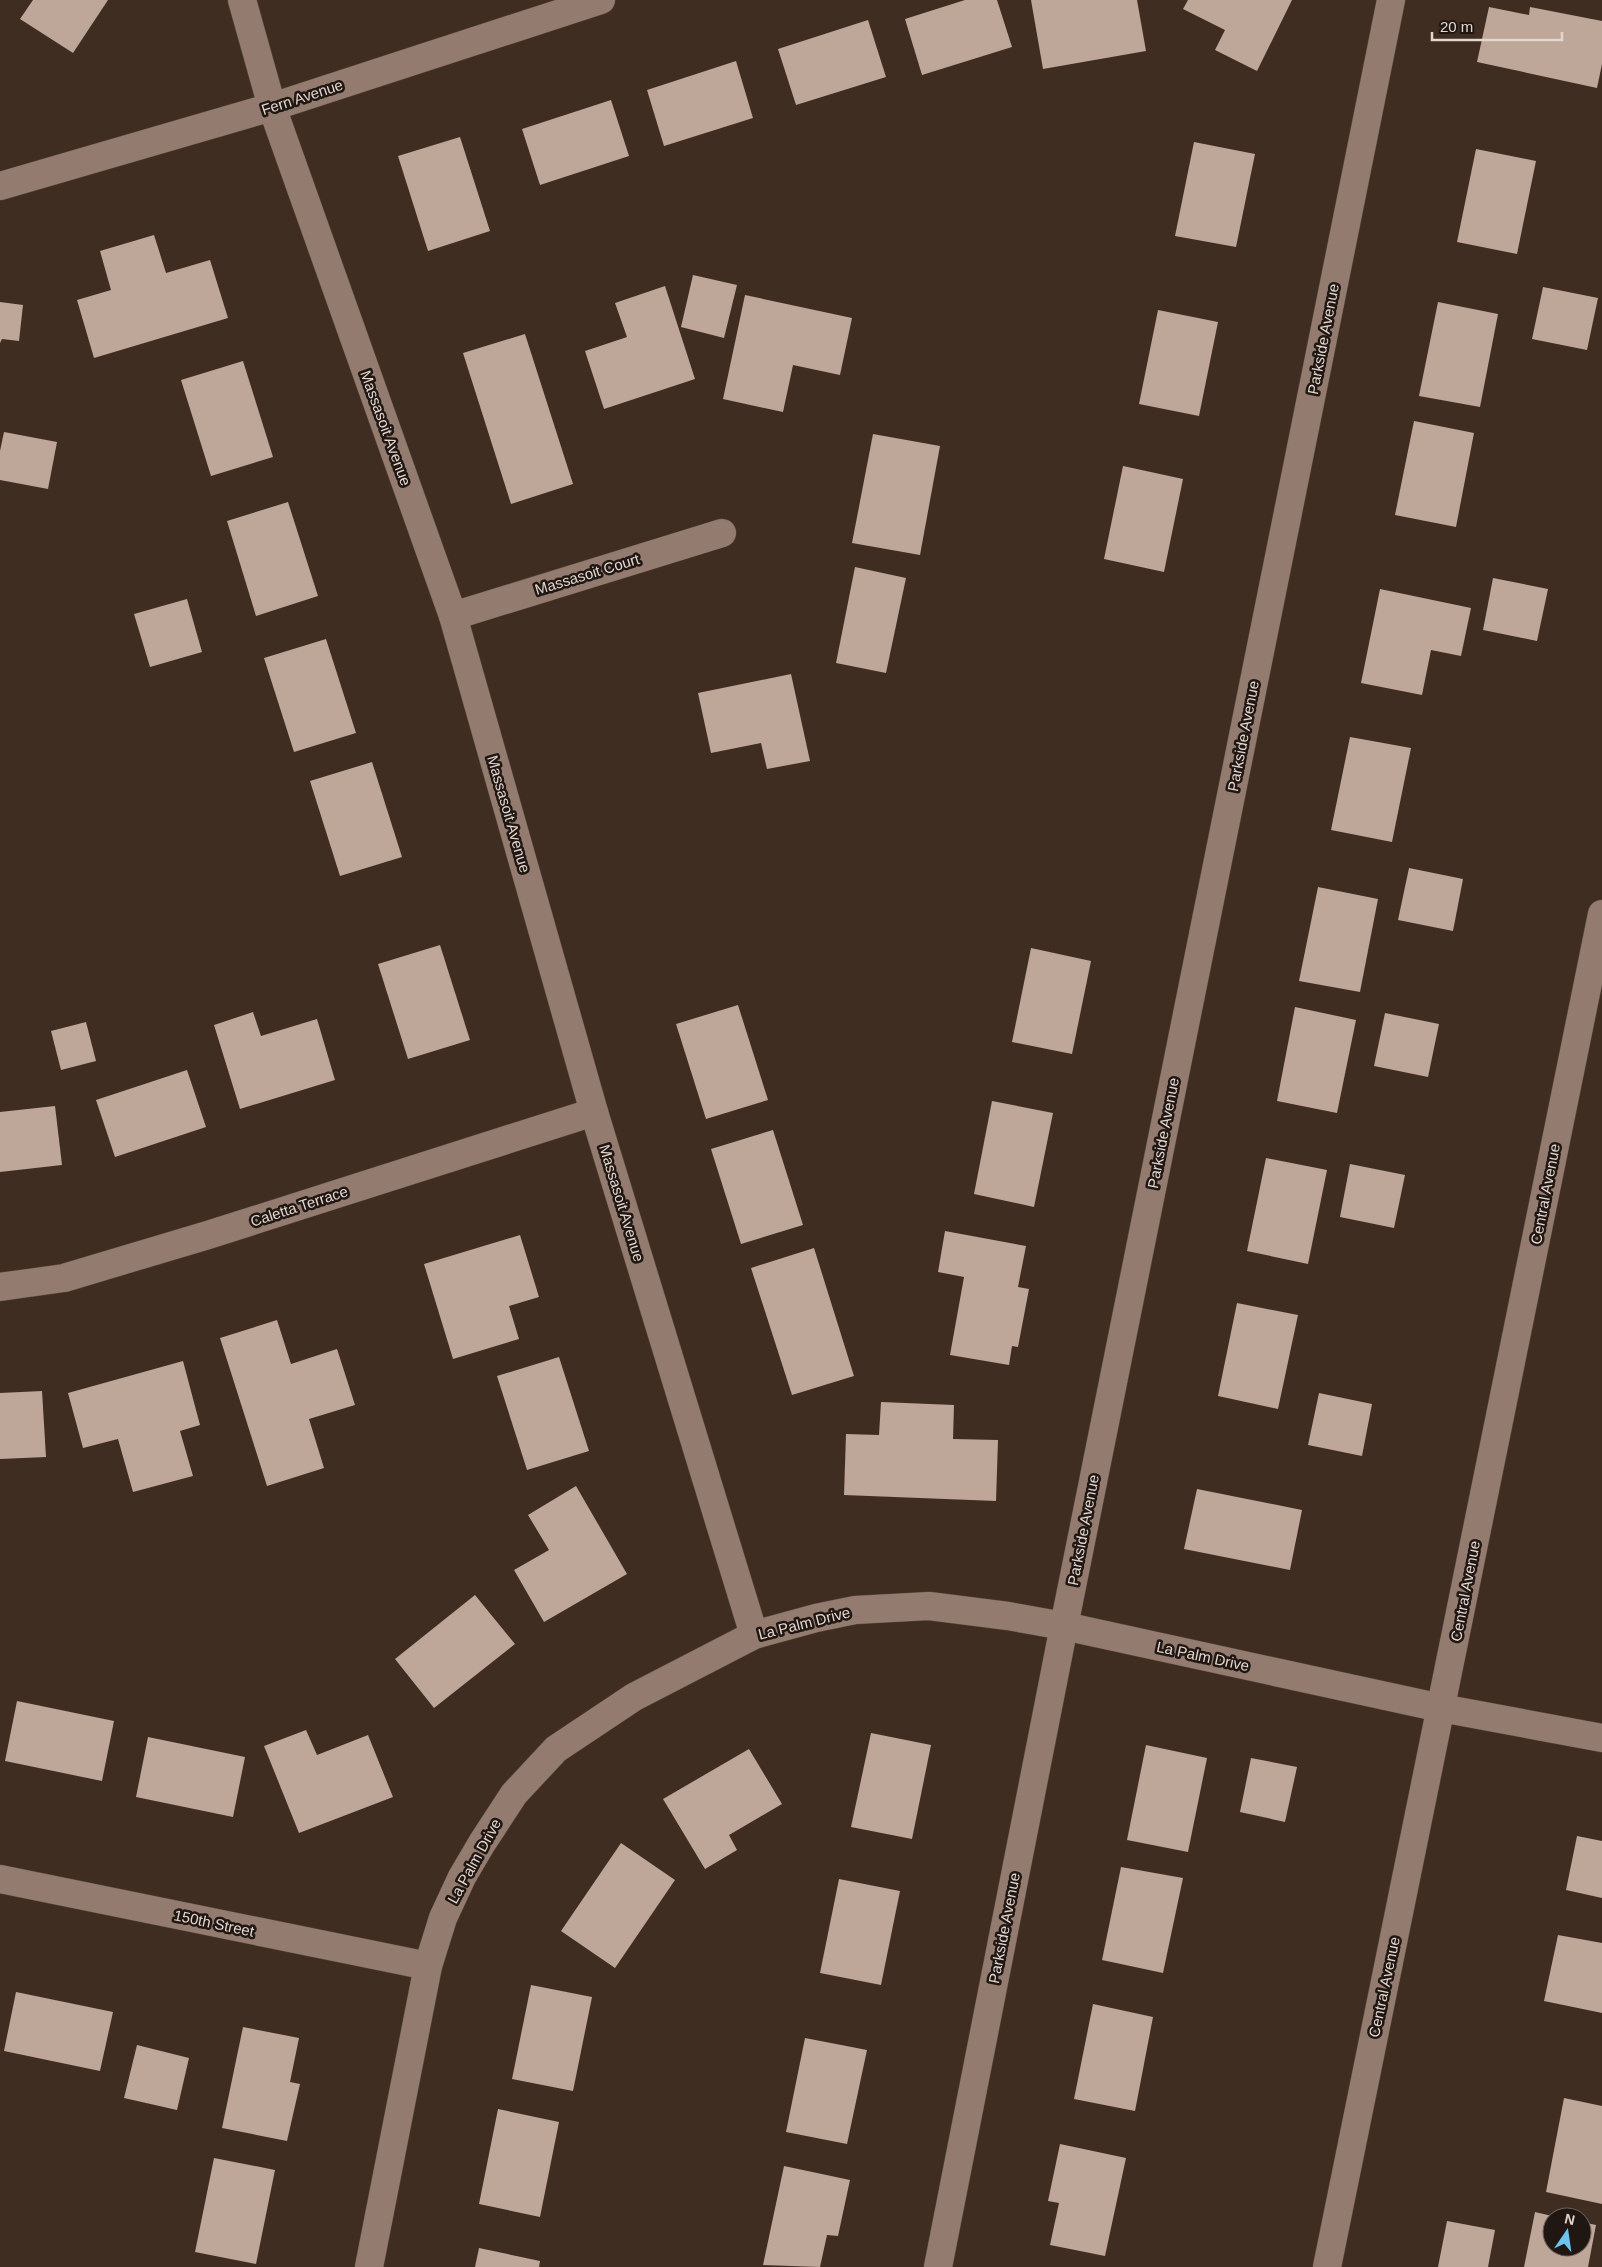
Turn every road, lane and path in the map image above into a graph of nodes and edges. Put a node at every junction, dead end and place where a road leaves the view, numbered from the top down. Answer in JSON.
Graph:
{"nodes":[{"id":1,"x":242,"y":0,"type":"edge"},
{"id":2,"x":601,"y":0,"type":"edge"},
{"id":3,"x":1391,"y":0,"type":"edge"},
{"id":4,"x":272,"y":107,"type":"junction"},
{"id":5,"x":0,"y":186,"type":"edge"},
{"id":6,"x":722,"y":533,"type":"dead end"},
{"id":7,"x":452,"y":616,"type":"junction"},
{"id":8,"x":1602,"y":914,"type":"edge"},
{"id":9,"x":594,"y":1112,"type":"junction"},
{"id":10,"x":0,"y":1287,"type":"edge"},
{"id":11,"x":1064,"y":1626,"type":"junction"},
{"id":12,"x":754,"y":1634,"type":"junction"},
{"id":13,"x":1441,"y":1708,"type":"junction"},
{"id":14,"x":1602,"y":1738,"type":"edge"},
{"id":15,"x":0,"y":1879,"type":"edge"},
{"id":16,"x":428,"y":1966,"type":"junction"},
{"id":17,"x":369,"y":2267,"type":"edge"},
{"id":18,"x":938,"y":2267,"type":"edge"},
{"id":19,"x":1326,"y":2267,"type":"edge"}],
"edges":[{"from":1,"to":4,"type":"street","name":"Massasoit Avenue"},
{"from":2,"to":4,"type":"street","name":"Fern Avenue"},
{"from":3,"to":11,"type":"street","name":"Parkside Avenue"},
{"from":4,"to":5,"type":"street","name":"Fern Avenue"},
{"from":4,"to":7,"type":"street","name":"Massasoit Avenue"},
{"from":6,"to":7,"type":"street","name":"Massasoit Court"},
{"from":7,"to":9,"type":"street","name":"Massasoit Avenue"},
{"from":8,"to":13,"type":"street","name":"Central Avenue"},
{"from":9,"to":10,"type":"street","name":"Caletta Terrace"},
{"from":9,"to":12,"type":"street","name":"Massasoit Avenue"},
{"from":11,"to":12,"type":"street","name":"La Palm Drive"},
{"from":11,"to":13,"type":"street","name":"La Palm Drive"},
{"from":11,"to":18,"type":"street","name":"Parkside Avenue"},
{"from":12,"to":16,"type":"street","name":"La Palm Drive"},
{"from":13,"to":14,"type":"street","name":"La Palm Drive"},
{"from":13,"to":19,"type":"street","name":"Central Avenue"},
{"from":15,"to":16,"type":"street","name":"150th Street"},
{"from":16,"to":17,"type":"street","name":"La Palm Drive"}]}
